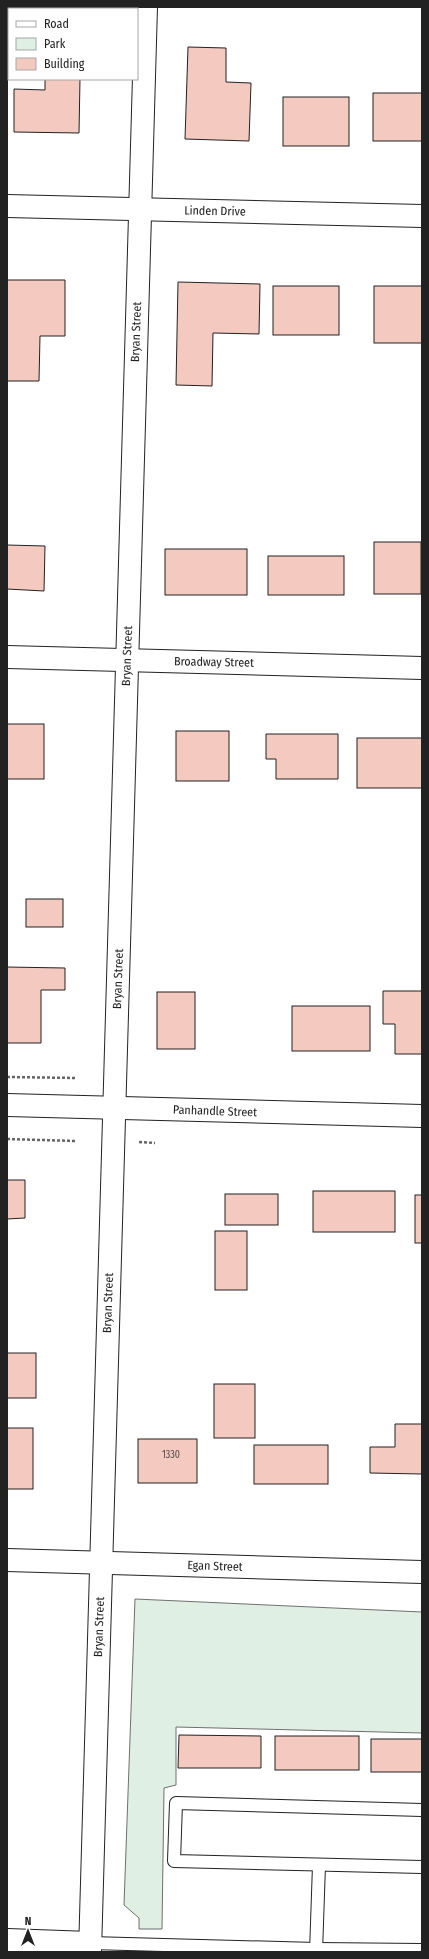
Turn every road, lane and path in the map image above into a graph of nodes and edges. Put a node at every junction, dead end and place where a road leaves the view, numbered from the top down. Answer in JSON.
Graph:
{"nodes":[{"id":1,"x":146,"y":7,"type":"edge"},
{"id":2,"x":7,"y":206,"type":"edge"},
{"id":3,"x":140,"y":209,"type":"junction"},
{"id":4,"x":422,"y":216,"type":"edge"},
{"id":5,"x":7,"y":657,"type":"edge"},
{"id":6,"x":127,"y":660,"type":"junction"},
{"id":7,"x":422,"y":668,"type":"edge"},
{"id":8,"x":7,"y":1077,"type":"edge"},
{"id":9,"x":76,"y":1078,"type":"dead end"},
{"id":10,"x":7,"y":1105,"type":"edge"},
{"id":11,"x":114,"y":1107,"type":"junction"},
{"id":12,"x":422,"y":1116,"type":"edge"},
{"id":13,"x":7,"y":1139,"type":"edge"},
{"id":14,"x":75,"y":1141,"type":"dead end"},
{"id":15,"x":7,"y":1560,"type":"edge"},
{"id":16,"x":101,"y":1562,"type":"junction"},
{"id":17,"x":422,"y":1572,"type":"edge"},
{"id":18,"x":422,"y":1810,"type":"edge"},
{"id":19,"x":319,"y":1865,"type":"junction"},
{"id":20,"x":422,"y":1867,"type":"edge"},
{"id":21,"x":7,"y":1940,"type":"edge"},
{"id":22,"x":90,"y":1947,"type":"edge"},
{"id":23,"x":422,"y":1950,"type":"edge"},
{"id":24,"x":316,"y":1951,"type":"edge"}],
"edges":[{"from":1,"to":3,"type":"street","name":"Bryan Street"},
{"from":2,"to":3,"type":"street","name":"Linden Drive"},
{"from":3,"to":4,"type":"street","name":"Linden Drive"},
{"from":3,"to":6,"type":"street","name":"Bryan Street"},
{"from":5,"to":6,"type":"street","name":"Broadway Street"},
{"from":6,"to":7,"type":"street","name":"Broadway Street"},
{"from":6,"to":11,"type":"street","name":"Bryan Street"},
{"from":8,"to":9,"type":"path"},
{"from":10,"to":11,"type":"street","name":"Panhandle Street"},
{"from":11,"to":12,"type":"street","name":"Panhandle Street"},
{"from":11,"to":16,"type":"street","name":"Bryan Street"},
{"from":13,"to":14,"type":"path"},
{"from":15,"to":16,"type":"street","name":"Egan Street"},
{"from":16,"to":17,"type":"street","name":"Egan Street"},
{"from":16,"to":22,"type":"street","name":"Bryan Street"},
{"from":18,"to":19,"type":"lane"},
{"from":19,"to":20,"type":"lane"},
{"from":19,"to":24,"type":"lane"},
{"from":21,"to":22,"type":"street"},
{"from":22,"to":24,"type":"lane"},
{"from":23,"to":24,"type":"lane"}]}
